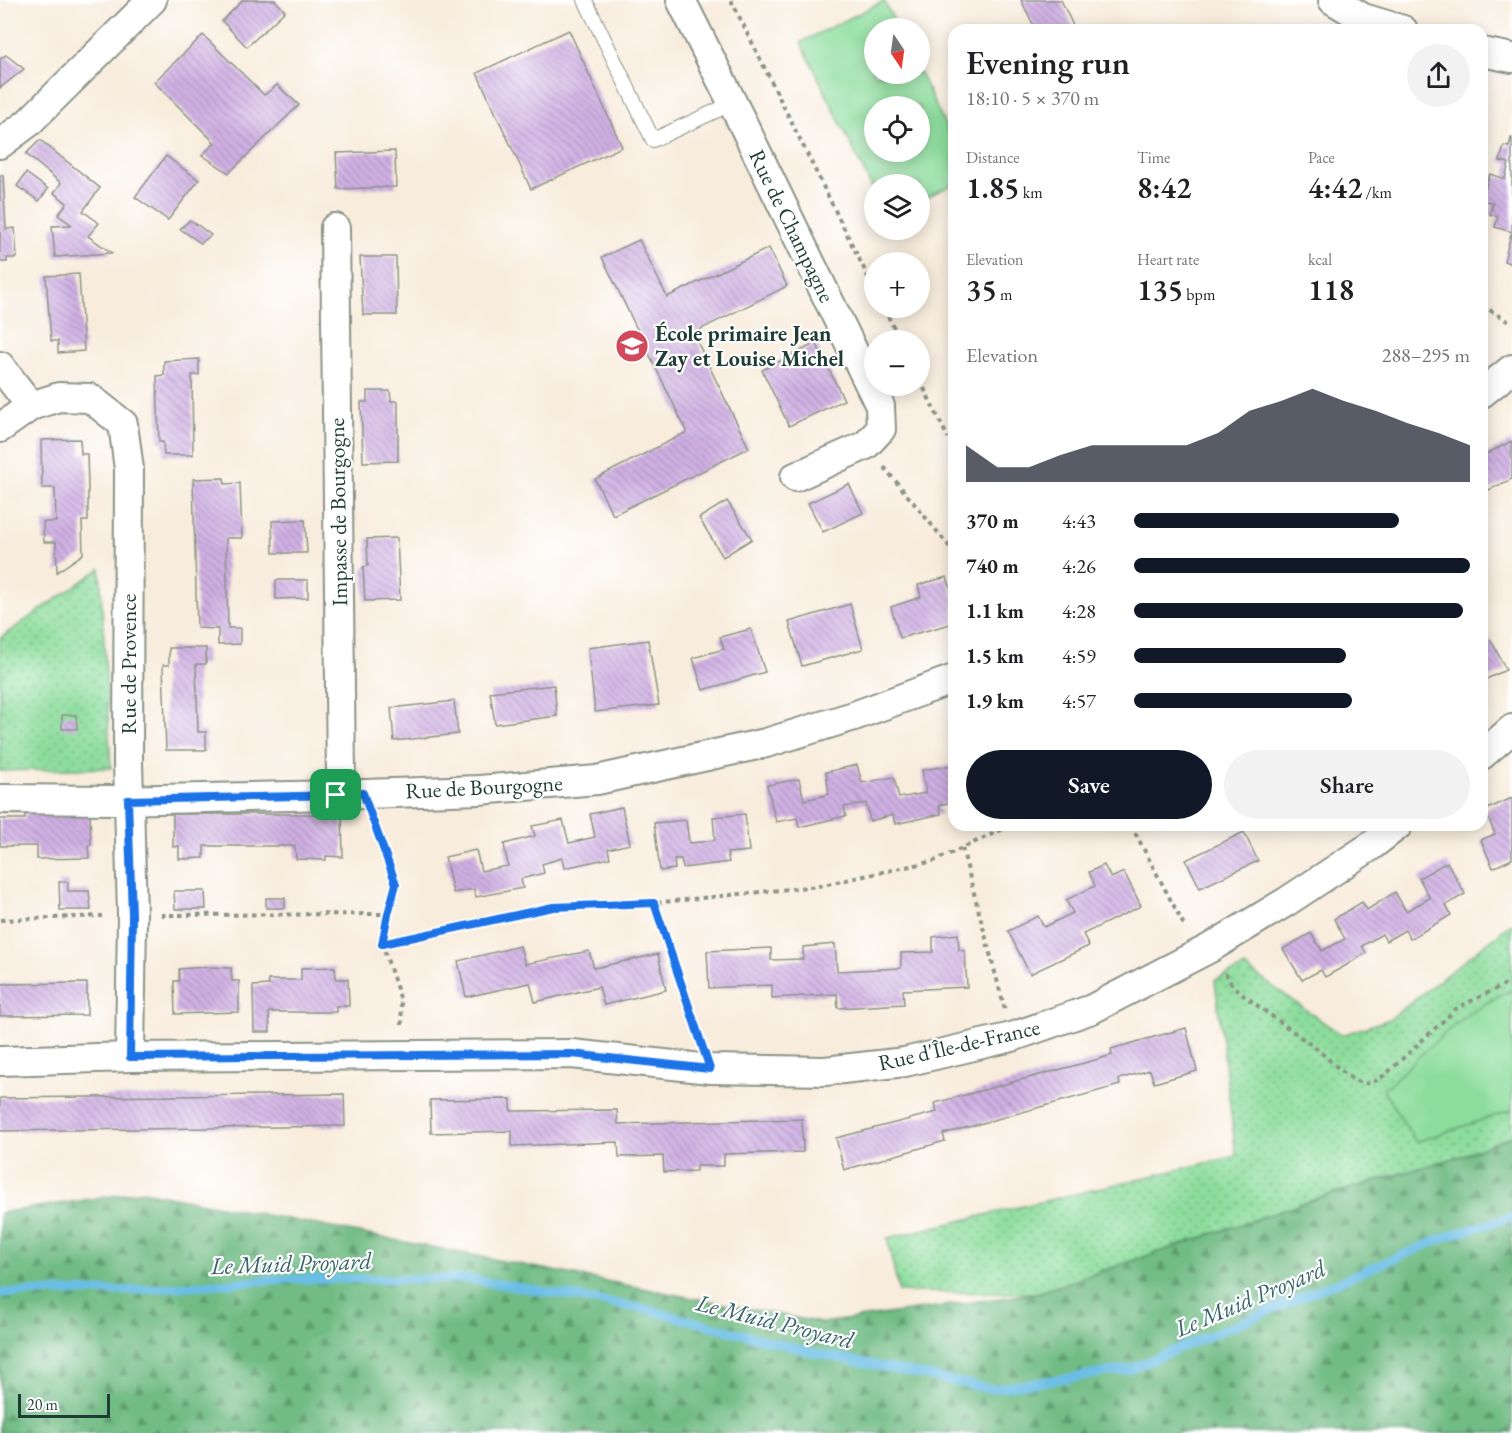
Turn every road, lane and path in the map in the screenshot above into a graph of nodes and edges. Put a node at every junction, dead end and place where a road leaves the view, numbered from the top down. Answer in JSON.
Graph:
{"nodes":[{"id":1,"x":152,"y":0,"type":"edge"},
{"id":2,"x":585,"y":0,"type":"edge"},
{"id":3,"x":681,"y":0,"type":"edge"},
{"id":4,"x":731,"y":0,"type":"edge"},
{"id":5,"x":1333,"y":0,"type":"edge"},
{"id":6,"x":1383,"y":24,"type":"edge"},
{"id":7,"x":1488,"y":53,"type":"edge"},
{"id":8,"x":1512,"y":58,"type":"edge"},
{"id":9,"x":733,"y":103,"type":"junction"},
{"id":10,"x":0,"y":144,"type":"edge"},
{"id":11,"x":335,"y":228,"type":"dead end"},
{"id":12,"x":864,"y":269,"type":"edge"},
{"id":13,"x":1488,"y":308,"type":"edge"},
{"id":14,"x":1512,"y":324,"type":"edge"},
{"id":15,"x":0,"y":366,"type":"edge"},
{"id":16,"x":1512,"y":369,"type":"edge"},
{"id":17,"x":1488,"y":388,"type":"edge"},
{"id":18,"x":928,"y":396,"type":"edge"},
{"id":19,"x":31,"y":406,"type":"junction"},
{"id":20,"x":0,"y":428,"type":"edge"},
{"id":21,"x":948,"y":438,"type":"dead end"},
{"id":22,"x":866,"y":445,"type":"junction"},
{"id":23,"x":795,"y":477,"type":"dead end"},
{"id":24,"x":948,"y":545,"type":"edge"},
{"id":25,"x":948,"y":681,"type":"edge"},
{"id":26,"x":1512,"y":729,"type":"edge"},
{"id":27,"x":1488,"y":750,"type":"edge"},
{"id":28,"x":350,"y":794,"type":"junction"},
{"id":29,"x":0,"y":799,"type":"edge"},
{"id":30,"x":128,"y":800,"type":"junction"},
{"id":31,"x":999,"y":831,"type":"edge"},
{"id":32,"x":1135,"y":831,"type":"edge"},
{"id":33,"x":1390,"y":831,"type":"edge"},
{"id":34,"x":963,"y":848,"type":"junction"},
{"id":35,"x":654,"y":903,"type":"junction"},
{"id":36,"x":388,"y":914,"type":"junction"},
{"id":37,"x":132,"y":915,"type":"junction"},
{"id":38,"x":0,"y":920,"type":"edge"},
{"id":39,"x":382,"y":944,"type":"junction"},
{"id":40,"x":1205,"y":951,"type":"junction"},
{"id":41,"x":1512,"y":981,"type":"edge"},
{"id":42,"x":1012,"y":1037,"type":"junction"},
{"id":43,"x":405,"y":1056,"type":"junction"},
{"id":44,"x":130,"y":1057,"type":"junction"},
{"id":45,"x":0,"y":1061,"type":"edge"},
{"id":46,"x":710,"y":1069,"type":"junction"}],
"edges":[{"from":1,"to":10,"type":"street"},
{"from":2,"to":9,"type":"lane"},
{"from":3,"to":9,"type":"street","name":"Rue de Champagne"},
{"from":4,"to":12,"type":"path"},
{"from":5,"to":6,"type":"street"},
{"from":7,"to":8,"type":"street"},
{"from":9,"to":22,"type":"street","name":"Rue de Champagne"},
{"from":11,"to":28,"type":"street","name":"Impasse de Bourgogne"},
{"from":13,"to":14,"type":"path"},
{"from":15,"to":19,"type":"street"},
{"from":16,"to":17,"type":"street"},
{"from":18,"to":21,"type":"path"},
{"from":19,"to":20,"type":"street","name":"Rue de Provence"},
{"from":19,"to":30,"type":"street","name":"Rue de Provence"},
{"from":22,"to":23,"type":"street"},
{"from":22,"to":24,"type":"path"},
{"from":25,"to":28,"type":"street","name":"Rue de Bourgogne"},
{"from":26,"to":27,"type":"street"},
{"from":28,"to":30,"type":"street","name":"Rue de Bourgogne"},
{"from":28,"to":36,"type":"path"},
{"from":29,"to":30,"type":"street","name":"Rue de Bourgogne"},
{"from":30,"to":37,"type":"street","name":"Rue de Provence"},
{"from":31,"to":34,"type":"path"},
{"from":32,"to":40,"type":"path"},
{"from":33,"to":40,"type":"street","name":"Rue d'Île-de-France"},
{"from":34,"to":35,"type":"path"},
{"from":34,"to":42,"type":"path"},
{"from":35,"to":39,"type":"path"},
{"from":35,"to":46,"type":"path"},
{"from":36,"to":37,"type":"path"},
{"from":36,"to":39,"type":"path"},
{"from":37,"to":38,"type":"path"},
{"from":37,"to":44,"type":"street","name":"Rue de Provence"},
{"from":39,"to":43,"type":"path"},
{"from":40,"to":41,"type":"path"},
{"from":40,"to":42,"type":"street","name":"Rue d'Île-de-France"},
{"from":42,"to":46,"type":"street","name":"Rue d'Île-de-France"},
{"from":43,"to":44,"type":"street","name":"Rue d'Île-de-France"},
{"from":43,"to":46,"type":"street","name":"Rue d'Île-de-France"},
{"from":44,"to":45,"type":"street","name":"Rue d'Île-de-France"}]}
